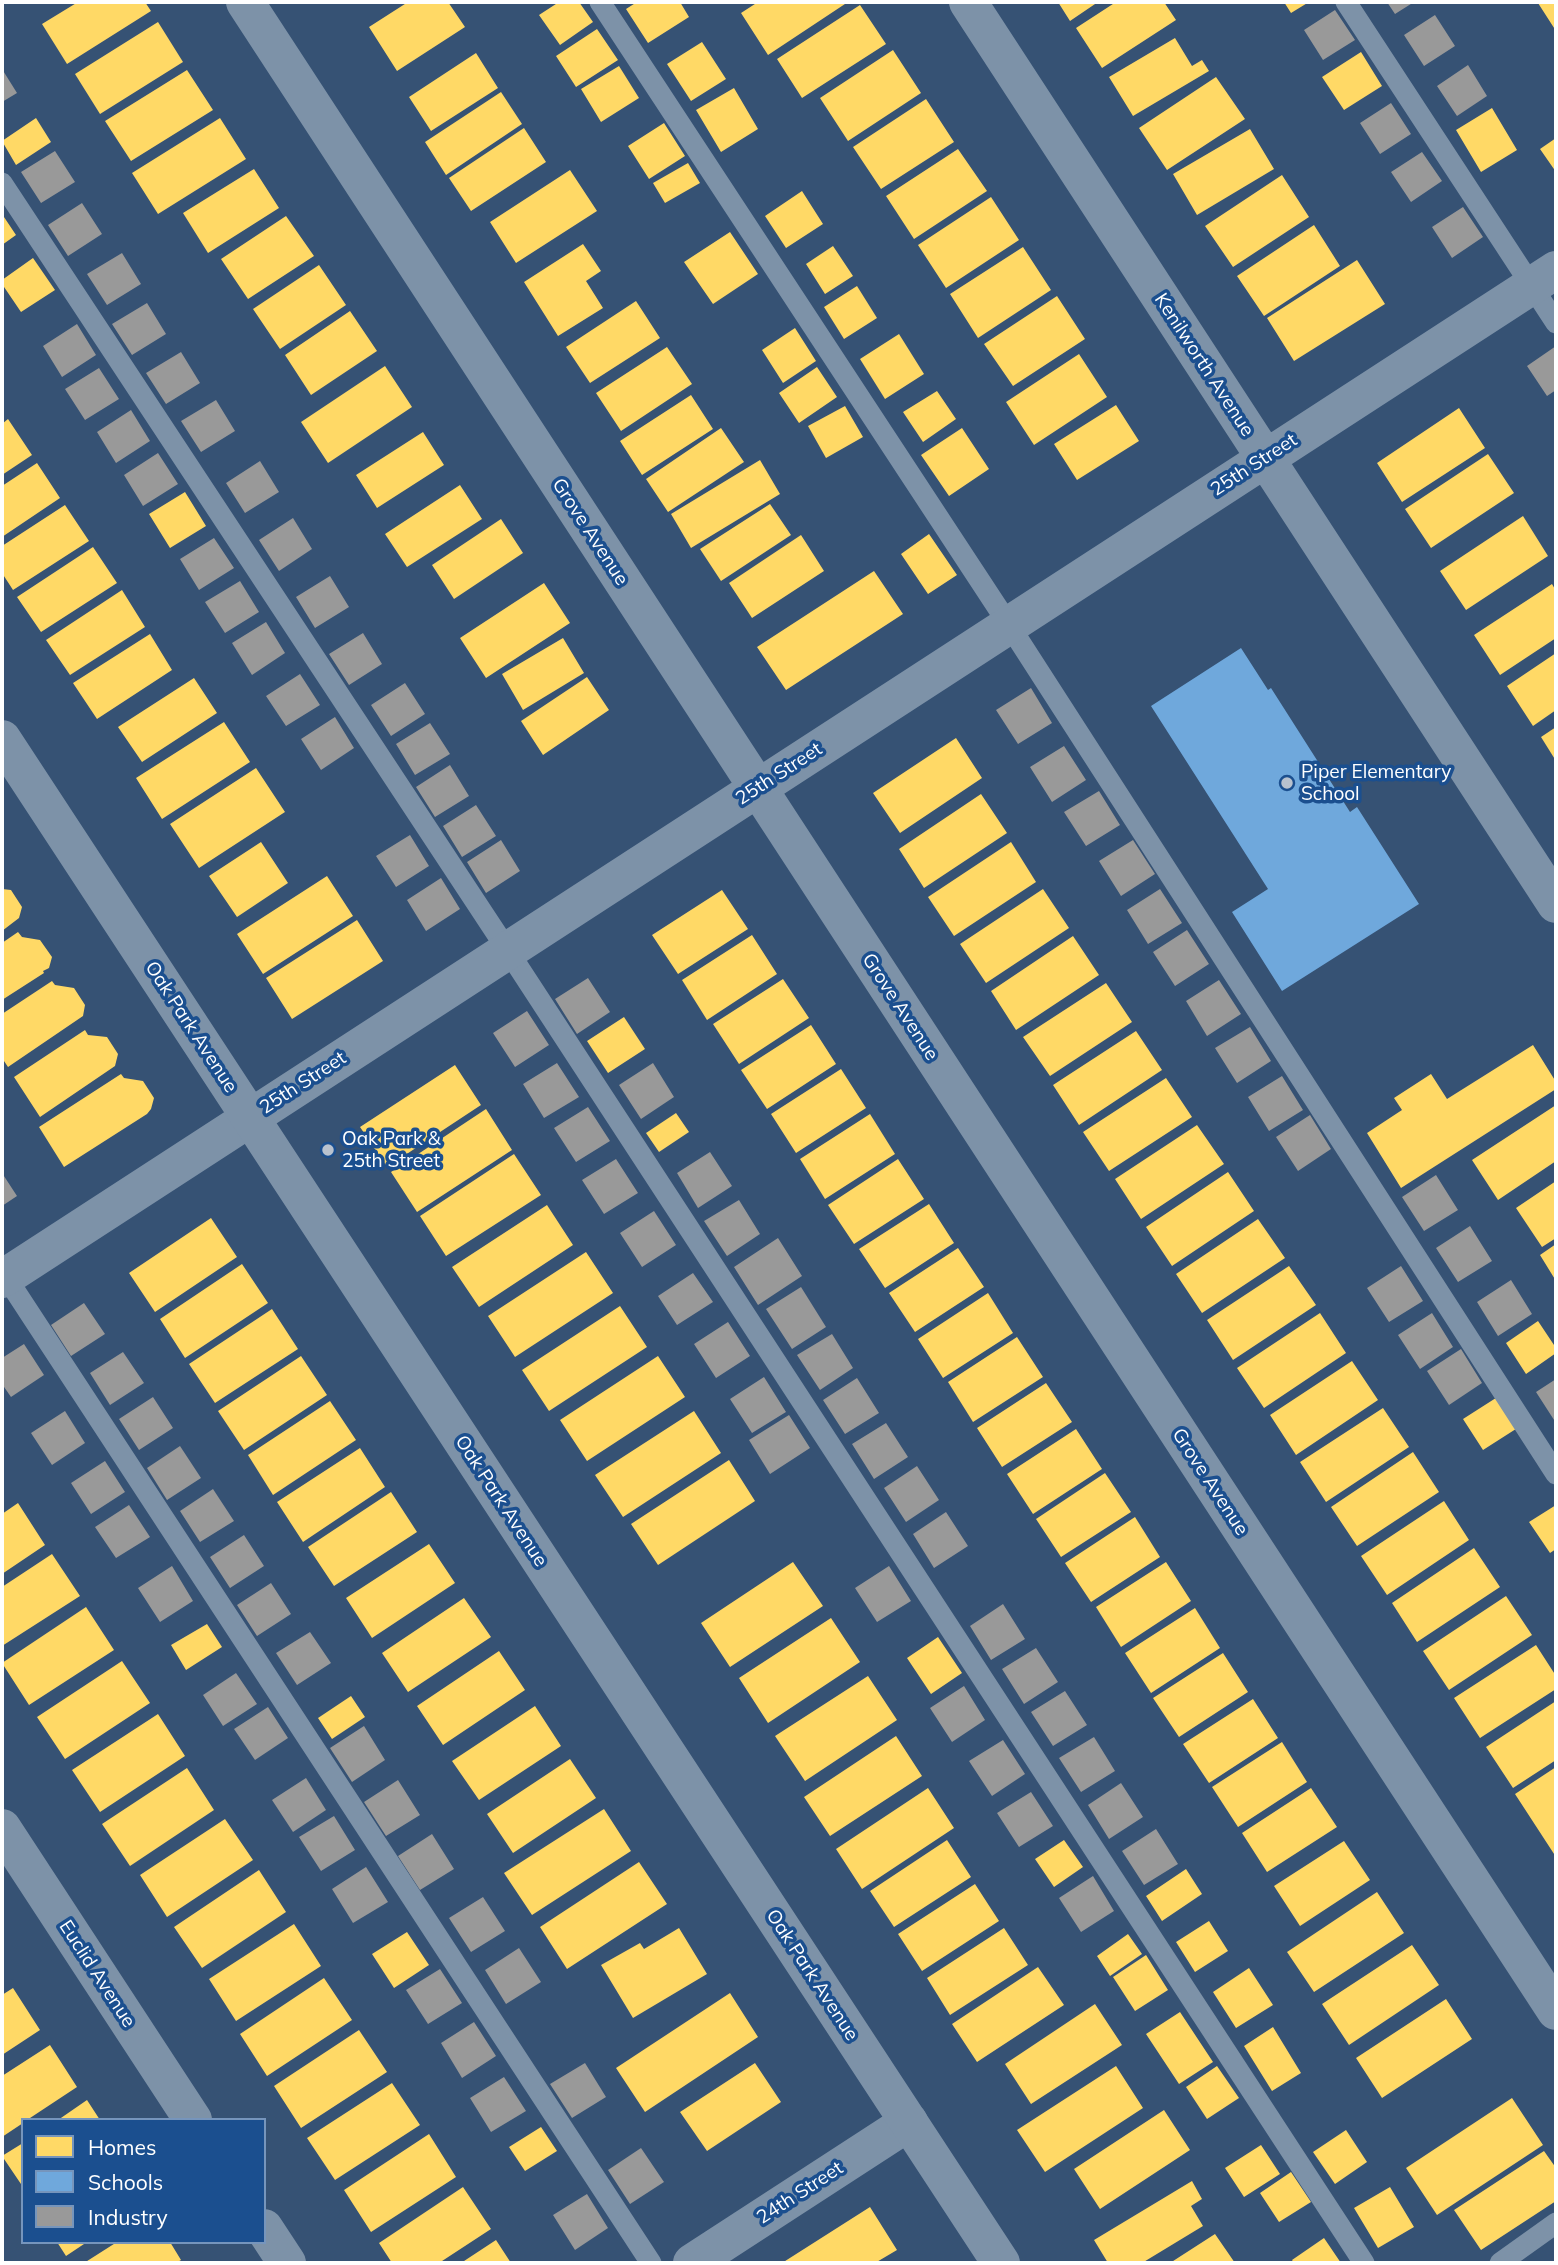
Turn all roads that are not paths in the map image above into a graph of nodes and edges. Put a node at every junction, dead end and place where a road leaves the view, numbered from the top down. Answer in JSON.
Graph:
{"nodes":[{"id":1,"x":245,"y":2,"type":"edge"},
{"id":2,"x":600,"y":2,"type":"edge"},
{"id":3,"x":968,"y":2,"type":"edge"},
{"id":4,"x":1346,"y":2,"type":"edge"},
{"id":5,"x":2,"y":183,"type":"edge"},
{"id":6,"x":1544,"y":277,"type":"edge"},
{"id":7,"x":1556,"y":323,"type":"edge"},
{"id":8,"x":1265,"y":458,"type":"junction"},
{"id":9,"x":1009,"y":625,"type":"junction"},
{"id":10,"x":2,"y":739,"type":"edge"},
{"id":11,"x":757,"y":789,"type":"junction"},
{"id":12,"x":1556,"y":904,"type":"edge"},
{"id":13,"x":508,"y":951,"type":"junction"},
{"id":14,"x":250,"y":1118,"type":"junction"},
{"id":15,"x":3,"y":1276,"type":"edge"},
{"id":16,"x":1556,"y":1474,"type":"edge"},
{"id":17,"x":2,"y":1828,"type":"edge"},
{"id":18,"x":1552,"y":1994,"type":"edge"},
{"id":19,"x":192,"y":2118,"type":"edge"},
{"id":20,"x":909,"y":2122,"type":"junction"},
{"id":21,"x":1556,"y":2223,"type":"edge"},
{"id":22,"x":266,"y":2231,"type":"edge"},
{"id":23,"x":287,"y":2263,"type":"edge"},
{"id":24,"x":651,"y":2263,"type":"edge"},
{"id":25,"x":692,"y":2263,"type":"edge"},
{"id":26,"x":1001,"y":2263,"type":"edge"},
{"id":27,"x":1364,"y":2263,"type":"edge"},
{"id":28,"x":1500,"y":2263,"type":"edge"}],
"edges":[{"from":1,"to":11,"type":"street","name":"Grove Avenue"},
{"from":2,"to":9,"type":"lane"},
{"from":3,"to":8,"type":"street","name":"Kenilworth Avenue"},
{"from":4,"to":6,"type":"lane"},
{"from":5,"to":13,"type":"lane"},
{"from":6,"to":7,"type":"lane"},
{"from":6,"to":8,"type":"street","name":"25th Street"},
{"from":8,"to":9,"type":"street","name":"25th Street"},
{"from":8,"to":12,"type":"street","name":"Kenilworth Avenue"},
{"from":9,"to":11,"type":"street","name":"25th Street"},
{"from":9,"to":16,"type":"lane"},
{"from":10,"to":14,"type":"street","name":"Oak Park Avenue"},
{"from":11,"to":13,"type":"street","name":"25th Street"},
{"from":11,"to":18,"type":"street","name":"Grove Avenue"},
{"from":13,"to":14,"type":"street","name":"25th Street"},
{"from":13,"to":27,"type":"lane"},
{"from":14,"to":15,"type":"street","name":"25th Street"},
{"from":14,"to":20,"type":"street","name":"Oak Park Avenue"},
{"from":15,"to":24,"type":"lane"},
{"from":17,"to":19,"type":"street","name":"Euclid Avenue"},
{"from":20,"to":25,"type":"street","name":"24th Street"},
{"from":20,"to":26,"type":"street","name":"Oak Park Avenue"},
{"from":21,"to":28,"type":"lane"},
{"from":22,"to":23,"type":"street"}]}
